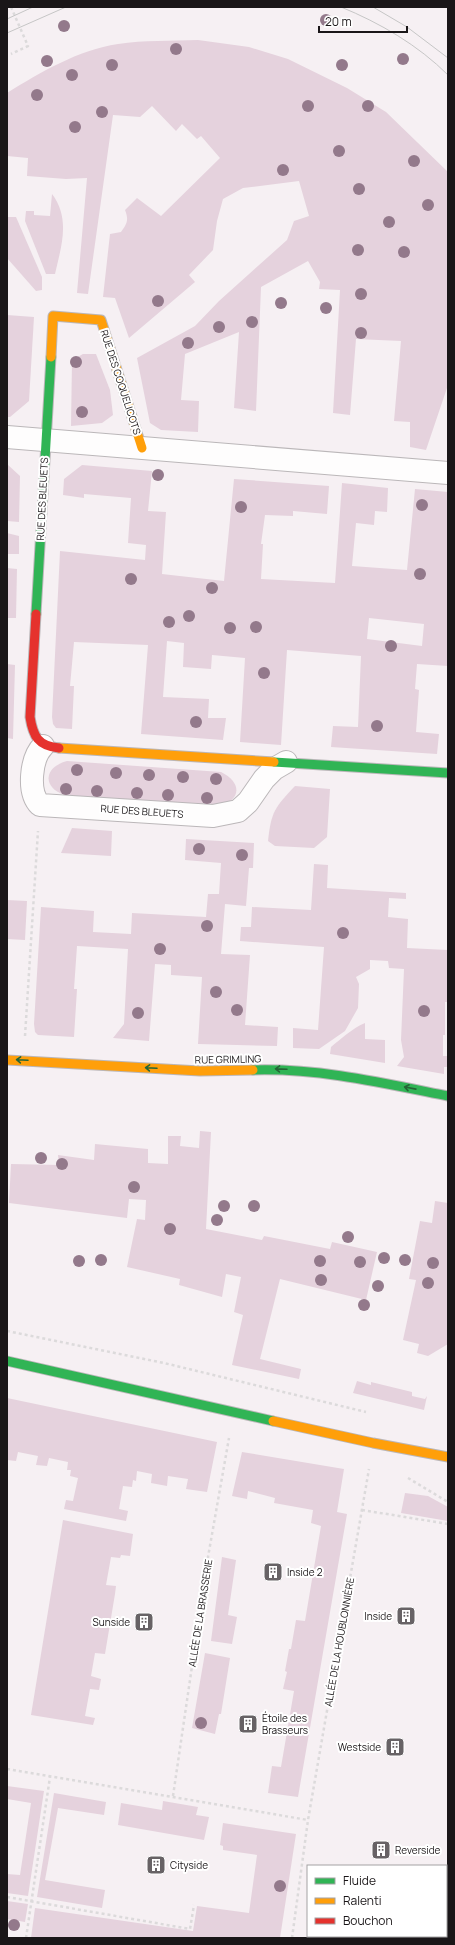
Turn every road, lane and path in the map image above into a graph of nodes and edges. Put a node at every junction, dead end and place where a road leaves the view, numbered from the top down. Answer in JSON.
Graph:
{"nodes":[{"id":1,"x":10,"y":7,"type":"edge"},
{"id":2,"x":11,"y":54,"type":"dead end"},
{"id":3,"x":7,"y":437,"type":"edge"},
{"id":4,"x":45,"y":440,"type":"junction"},
{"id":5,"x":142,"y":448,"type":"junction"},
{"id":6,"x":448,"y":473,"type":"edge"},
{"id":7,"x":43,"y":746,"type":"junction"},
{"id":8,"x":286,"y":762,"type":"junction"},
{"id":9,"x":448,"y":773,"type":"edge"},
{"id":10,"x":40,"y":805,"type":"junction"},
{"id":11,"x":7,"y":1060,"type":"edge"},
{"id":12,"x":24,"y":1060,"type":"junction"},
{"id":13,"x":448,"y":1096,"type":"edge"},
{"id":14,"x":7,"y":1331,"type":"edge"},
{"id":15,"x":7,"y":1361,"type":"edge"},
{"id":16,"x":374,"y":1414,"type":"dead end"},
{"id":17,"x":229,"y":1436,"type":"dead end"},
{"id":18,"x":374,"y":1443,"type":"junction"},
{"id":19,"x":448,"y":1457,"type":"edge"},
{"id":20,"x":423,"y":1462,"type":"dead end"},
{"id":21,"x":370,"y":1465,"type":"dead end"},
{"id":22,"x":362,"y":1510,"type":"junction"},
{"id":23,"x":448,"y":1524,"type":"edge"},
{"id":24,"x":7,"y":1769,"type":"edge"},
{"id":25,"x":50,"y":1777,"type":"junction"},
{"id":26,"x":173,"y":1796,"type":"junction"},
{"id":27,"x":308,"y":1820,"type":"junction"},
{"id":28,"x":7,"y":1897,"type":"edge"},
{"id":29,"x":32,"y":1901,"type":"junction"},
{"id":30,"x":194,"y":1905,"type":"dead end"},
{"id":31,"x":26,"y":1938,"type":"edge"},
{"id":32,"x":292,"y":1938,"type":"edge"}],
"edges":[{"from":1,"to":2,"type":"path"},
{"from":3,"to":4,"type":"street","name":"RUE DES COQUELICOTS"},
{"from":4,"to":5,"type":"street","name":"RUE DES COQUELICOTS"},
{"from":4,"to":5,"type":"street","name":"RUE DES COQUELICOTS"},
{"from":4,"to":7,"type":"street","name":"RUE DES BLEUETS"},
{"from":5,"to":6,"type":"street","name":"RUE DES COQUELICOTS"},
{"from":7,"to":8,"type":"street"},
{"from":7,"to":10,"type":"street"},
{"from":8,"to":9,"type":"street"},
{"from":8,"to":10,"type":"street","name":"RUE DES BLEUETS"},
{"from":10,"to":12,"type":"path"},
{"from":12,"to":11,"type":"street","name":"RUE GRIMLING","one_way":true},
{"from":13,"to":12,"type":"street","name":"RUE GRIMLING","one_way":true},
{"from":14,"to":16,"type":"path"},
{"from":15,"to":18,"type":"street"},
{"from":17,"to":26,"type":"path","name":"ALLÉE DE LA BRASSERIE"},
{"from":18,"to":19,"type":"street"},
{"from":18,"to":20,"type":"street"},
{"from":21,"to":22,"type":"path","name":"ALLÉE DE LA HOUBLONNIÈRE"},
{"from":22,"to":23,"type":"path"},
{"from":22,"to":27,"type":"path","name":"ALLÉE DE LA HOUBLONNIÈRE"},
{"from":24,"to":25,"type":"path"},
{"from":25,"to":26,"type":"path"},
{"from":25,"to":29,"type":"path"},
{"from":26,"to":27,"type":"path"},
{"from":27,"to":32,"type":"path","name":"ALLÉE DE LA HOUBLONNIÈRE"},
{"from":28,"to":29,"type":"path"},
{"from":29,"to":30,"type":"path"},
{"from":29,"to":31,"type":"path"}]}
